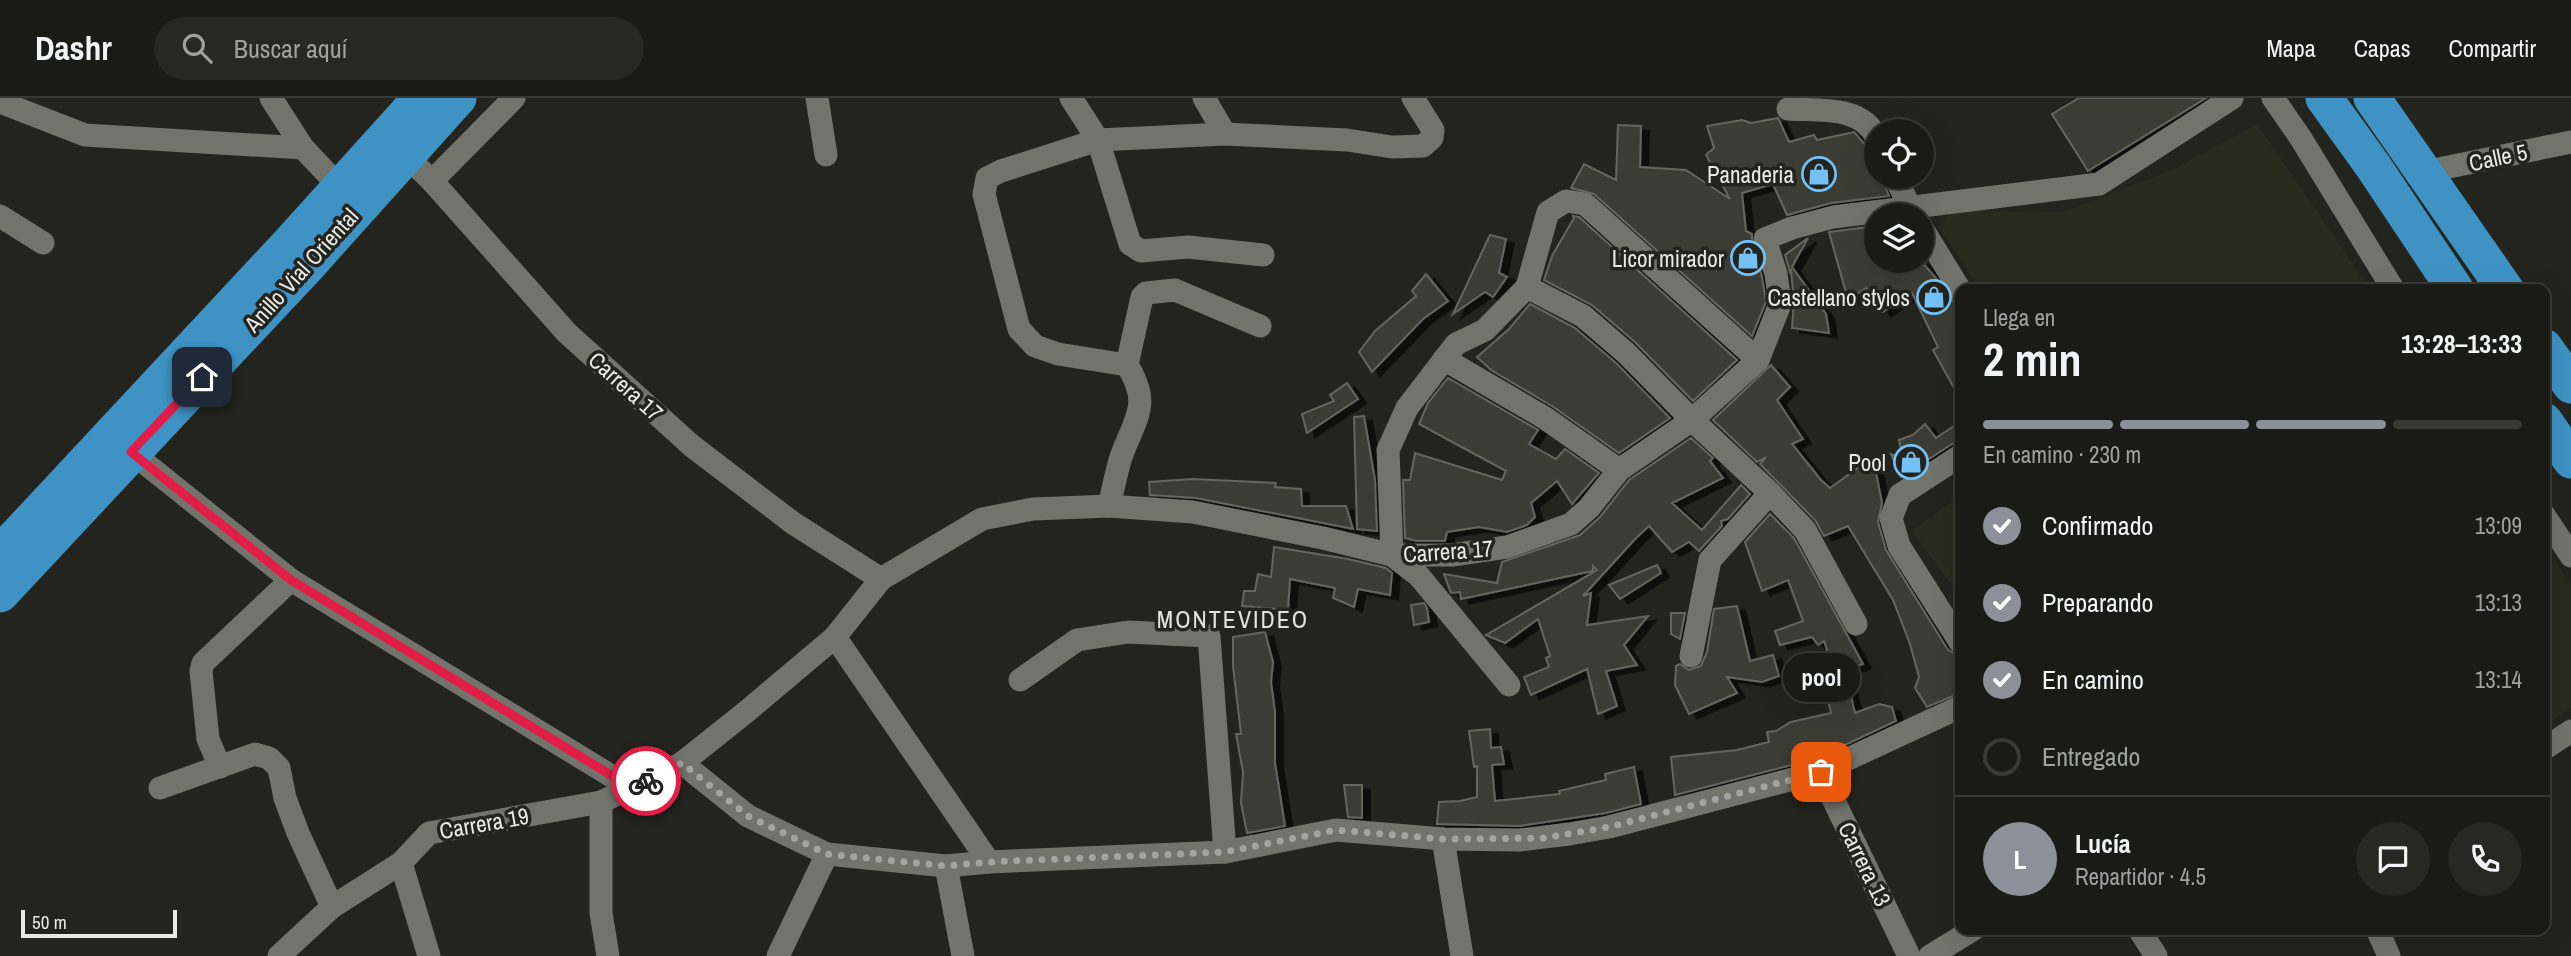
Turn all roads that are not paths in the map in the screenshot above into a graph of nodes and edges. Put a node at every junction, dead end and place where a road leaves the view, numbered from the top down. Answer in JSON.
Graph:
{"nodes":[{"id":1,"x":271,"y":98,"type":"edge"},
{"id":2,"x":421,"y":98,"type":"edge"},
{"id":3,"x":458,"y":98,"type":"edge"},
{"id":4,"x":514,"y":98,"type":"edge"},
{"id":5,"x":817,"y":98,"type":"edge"},
{"id":6,"x":1071,"y":98,"type":"edge"},
{"id":7,"x":1204,"y":98,"type":"edge"},
{"id":8,"x":1413,"y":98,"type":"edge"},
{"id":9,"x":2232,"y":98,"type":"edge"},
{"id":10,"x":2273,"y":98,"type":"edge"},
{"id":11,"x":2325,"y":98,"type":"edge"},
{"id":12,"x":2372,"y":98,"type":"edge"},
{"id":13,"x":0,"y":102,"type":"edge"},
{"id":14,"x":1788,"y":109,"type":"dead end"},
{"id":15,"x":1864,"y":121,"type":"edge"},
{"id":16,"x":1225,"y":134,"type":"junction"},
{"id":17,"x":1098,"y":139,"type":"junction"},
{"id":18,"x":2571,"y":142,"type":"edge"},
{"id":19,"x":303,"y":148,"type":"junction"},
{"id":20,"x":405,"y":155,"type":"junction"},
{"id":21,"x":827,"y":155,"type":"dead end"},
{"id":22,"x":2424,"y":172,"type":"junction"},
{"id":23,"x":432,"y":181,"type":"junction"},
{"id":24,"x":339,"y":186,"type":"junction"},
{"id":25,"x":1934,"y":208,"type":"edge"},
{"id":26,"x":1864,"y":215,"type":"edge"},
{"id":27,"x":0,"y":216,"type":"edge"},
{"id":28,"x":43,"y":243,"type":"dead end"},
{"id":29,"x":1934,"y":248,"type":"edge"},
{"id":30,"x":1263,"y":255,"type":"dead end"},
{"id":31,"x":1956,"y":284,"type":"edge"},
{"id":32,"x":2390,"y":284,"type":"edge"},
{"id":33,"x":2452,"y":284,"type":"edge"},
{"id":34,"x":2502,"y":284,"type":"edge"},
{"id":35,"x":1527,"y":287,"type":"junction"},
{"id":36,"x":1260,"y":326,"type":"dead end"},
{"id":37,"x":2550,"y":355,"type":"edge"},
{"id":38,"x":1444,"y":359,"type":"junction"},
{"id":39,"x":1758,"y":360,"type":"junction"},
{"id":40,"x":1128,"y":365,"type":"junction"},
{"id":41,"x":2571,"y":385,"type":"edge"},
{"id":42,"x":1692,"y":420,"type":"junction"},
{"id":43,"x":2550,"y":430,"type":"edge"},
{"id":44,"x":131,"y":452,"type":"junction"},
{"id":45,"x":1955,"y":459,"type":"edge"},
{"id":46,"x":2571,"y":460,"type":"edge"},
{"id":47,"x":1619,"y":470,"type":"junction"},
{"id":48,"x":1770,"y":493,"type":"junction"},
{"id":49,"x":1109,"y":506,"type":"junction"},
{"id":50,"x":2550,"y":524,"type":"edge"},
{"id":51,"x":0,"y":554,"type":"edge"},
{"id":52,"x":1392,"y":555,"type":"junction"},
{"id":53,"x":2571,"y":556,"type":"edge"},
{"id":54,"x":881,"y":579,"type":"junction"},
{"id":55,"x":291,"y":580,"type":"junction"},
{"id":56,"x":0,"y":593,"type":"edge"},
{"id":57,"x":1856,"y":624,"type":"dead end"},
{"id":58,"x":1955,"y":634,"type":"edge"},
{"id":59,"x":835,"y":637,"type":"junction"},
{"id":60,"x":1691,"y":656,"type":"dead end"},
{"id":61,"x":1020,"y":680,"type":"dead end"},
{"id":62,"x":1509,"y":685,"type":"dead end"},
{"id":63,"x":1955,"y":709,"type":"edge"},
{"id":64,"x":2571,"y":731,"type":"edge"},
{"id":65,"x":2550,"y":745,"type":"edge"},
{"id":66,"x":682,"y":763,"type":"junction"},
{"id":67,"x":220,"y":766,"type":"junction"},
{"id":68,"x":1821,"y":772,"type":"junction"},
{"id":69,"x":160,"y":788,"type":"dead end"},
{"id":70,"x":632,"y":788,"type":"junction"},
{"id":71,"x":601,"y":802,"type":"junction"},
{"id":72,"x":1443,"y":839,"type":"junction"},
{"id":73,"x":1225,"y":852,"type":"junction"},
{"id":74,"x":827,"y":854,"type":"junction"},
{"id":75,"x":989,"y":862,"type":"junction"},
{"id":76,"x":401,"y":863,"type":"junction"},
{"id":77,"x":946,"y":866,"type":"junction"},
{"id":78,"x":332,"y":907,"type":"junction"},
{"id":79,"x":1964,"y":935,"type":"edge"},
{"id":80,"x":2143,"y":935,"type":"edge"},
{"id":81,"x":2380,"y":935,"type":"edge"},
{"id":82,"x":1458,"y":953,"type":"edge"},
{"id":83,"x":279,"y":956,"type":"edge"},
{"id":84,"x":429,"y":956,"type":"edge"},
{"id":85,"x":608,"y":956,"type":"edge"},
{"id":86,"x":778,"y":956,"type":"edge"},
{"id":87,"x":963,"y":956,"type":"edge"},
{"id":88,"x":1909,"y":956,"type":"edge"},
{"id":89,"x":1930,"y":956,"type":"edge"},
{"id":90,"x":2156,"y":956,"type":"edge"},
{"id":91,"x":2389,"y":956,"type":"edge"}],
"edges":[{"from":1,"to":19,"type":"street"},
{"from":2,"to":24,"type":"highway","name":"Anillo Vial Oriental"},
{"from":3,"to":20,"type":"highway","name":"Anillo Vial Oriental"},
{"from":4,"to":23,"type":"street"},
{"from":5,"to":21,"type":"street"},
{"from":6,"to":17,"type":"street"},
{"from":7,"to":16,"type":"street"},
{"from":8,"to":16,"type":"street"},
{"from":9,"to":25,"type":"street"},
{"from":10,"to":32,"type":"street"},
{"from":11,"to":33,"type":"highway"},
{"from":12,"to":22,"type":"highway"},
{"from":13,"to":19,"type":"street"},
{"from":14,"to":15,"type":"street"},
{"from":16,"to":17,"type":"street"},
{"from":17,"to":30,"type":"street"},
{"from":17,"to":40,"type":"street"},
{"from":18,"to":22,"type":"street","name":"Calle 5"},
{"from":19,"to":24,"type":"street"},
{"from":20,"to":23,"type":"street","name":"Carrera 17"},
{"from":20,"to":44,"type":"highway","name":"Anillo Vial Oriental"},
{"from":22,"to":34,"type":"highway"},
{"from":23,"to":54,"type":"street","name":"Carrera 17"},
{"from":24,"to":51,"type":"highway","name":"Anillo Vial Oriental"},
{"from":26,"to":39,"type":"street","name":"Carrera 17"},
{"from":27,"to":28,"type":"street"},
{"from":29,"to":31,"type":"street"},
{"from":35,"to":38,"type":"street"},
{"from":35,"to":39,"type":"street"},
{"from":35,"to":42,"type":"street"},
{"from":36,"to":40,"type":"street"},
{"from":37,"to":41,"type":"highway"},
{"from":38,"to":47,"type":"street"},
{"from":38,"to":52,"type":"street"},
{"from":39,"to":42,"type":"street","name":"Carrera 17"},
{"from":40,"to":49,"type":"street"},
{"from":42,"to":47,"type":"street","name":"Carrera 17"},
{"from":42,"to":48,"type":"street"},
{"from":43,"to":46,"type":"highway"},
{"from":44,"to":55,"type":"street"},
{"from":44,"to":56,"type":"highway","name":"Anillo Vial Oriental"},
{"from":45,"to":58,"type":"street"},
{"from":47,"to":52,"type":"street","name":"Carrera 17"},
{"from":48,"to":57,"type":"street"},
{"from":48,"to":60,"type":"street"},
{"from":49,"to":52,"type":"street","name":"Carrera 17"},
{"from":49,"to":54,"type":"street","name":"Carrera 17"},
{"from":50,"to":53,"type":"street"},
{"from":52,"to":62,"type":"street"},
{"from":54,"to":59,"type":"street","name":"Carrera 17"},
{"from":55,"to":67,"type":"street"},
{"from":55,"to":70,"type":"street"},
{"from":59,"to":66,"type":"street","name":"Carrera 17"},
{"from":59,"to":75,"type":"street"},
{"from":61,"to":73,"type":"street"},
{"from":63,"to":68,"type":"street"},
{"from":64,"to":65,"type":"street"},
{"from":66,"to":70,"type":"street","name":"Carrera 19"},
{"from":66,"to":74,"type":"street"},
{"from":67,"to":69,"type":"street"},
{"from":67,"to":78,"type":"street"},
{"from":68,"to":72,"type":"street"},
{"from":68,"to":88,"type":"street","name":"Carrera 13"},
{"from":70,"to":71,"type":"street","name":"Carrera 19"},
{"from":71,"to":76,"type":"street","name":"Carrera 19"},
{"from":71,"to":85,"type":"street"},
{"from":72,"to":73,"type":"street"},
{"from":72,"to":82,"type":"street"},
{"from":73,"to":75,"type":"street"},
{"from":74,"to":77,"type":"street"},
{"from":74,"to":86,"type":"street"},
{"from":75,"to":77,"type":"street"},
{"from":76,"to":78,"type":"street","name":"Carrera 19"},
{"from":76,"to":84,"type":"street"},
{"from":77,"to":87,"type":"street"},
{"from":78,"to":83,"type":"street","name":"Carrera 19"},
{"from":79,"to":89,"type":"street"},
{"from":80,"to":90,"type":"street"},
{"from":81,"to":91,"type":"street"}]}
